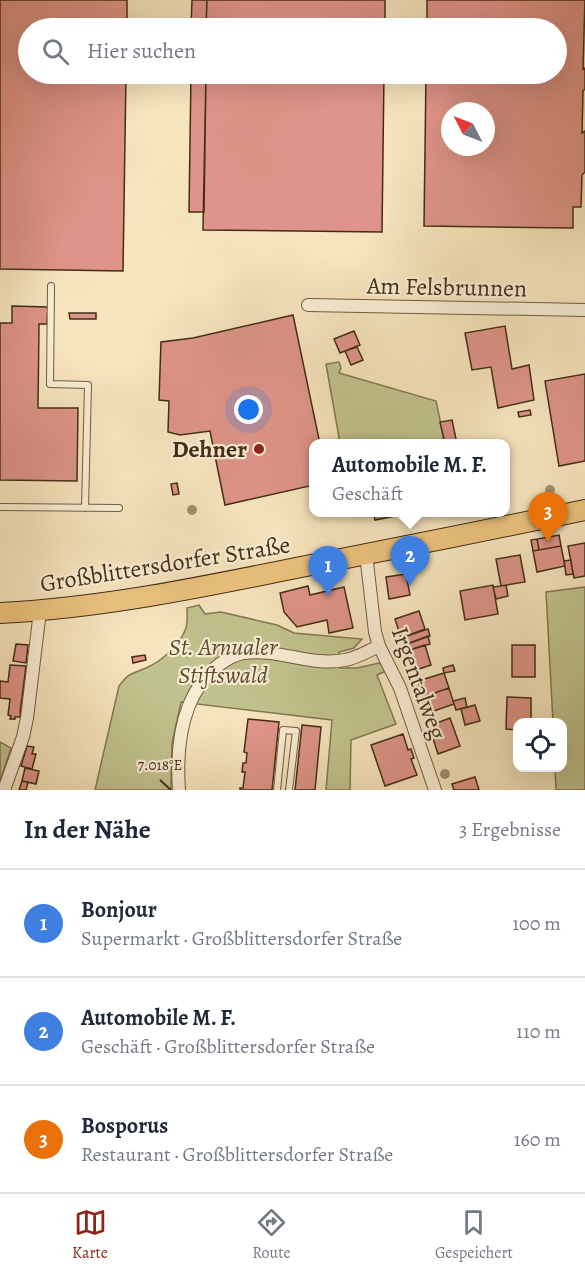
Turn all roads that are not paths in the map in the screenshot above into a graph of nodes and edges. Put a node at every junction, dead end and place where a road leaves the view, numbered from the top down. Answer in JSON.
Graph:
{"nodes":[{"id":1,"x":51,"y":286,"type":"dead end"},
{"id":2,"x":308,"y":305,"type":"dead end"},
{"id":3,"x":585,"y":310,"type":"edge"},
{"id":4,"x":0,"y":507,"type":"edge"},
{"id":5,"x":85,"y":508,"type":"junction"},
{"id":6,"x":119,"y":508,"type":"dead end"},
{"id":7,"x":585,"y":510,"type":"edge"},
{"id":8,"x":366,"y":554,"type":"junction"},
{"id":9,"x":40,"y":611,"type":"junction"},
{"id":10,"x":0,"y":613,"type":"edge"},
{"id":11,"x":379,"y":646,"type":"junction"},
{"id":12,"x":4,"y":790,"type":"edge"},
{"id":13,"x":179,"y":790,"type":"edge"},
{"id":14,"x":277,"y":790,"type":"edge"},
{"id":15,"x":289,"y":790,"type":"edge"},
{"id":16,"x":435,"y":790,"type":"edge"}],
"edges":[{"from":1,"to":5,"type":"lane"},
{"from":2,"to":3,"type":"street","name":"Am Felsbrunnen"},
{"from":4,"to":5,"type":"lane"},
{"from":5,"to":6,"type":"lane"},
{"from":7,"to":8,"type":"main road","name":"Großblittersdorfer Straße"},
{"from":8,"to":9,"type":"main road","name":"Großblittersdorfer Straße"},
{"from":8,"to":11,"type":"street","name":"Irgentalweg"},
{"from":9,"to":10,"type":"main road","name":"Großblittersdorfer Straße"},
{"from":9,"to":12,"type":"street"},
{"from":11,"to":13,"type":"street"},
{"from":11,"to":16,"type":"street","name":"Irgentalweg"},
{"from":14,"to":15,"type":"lane"}]}
